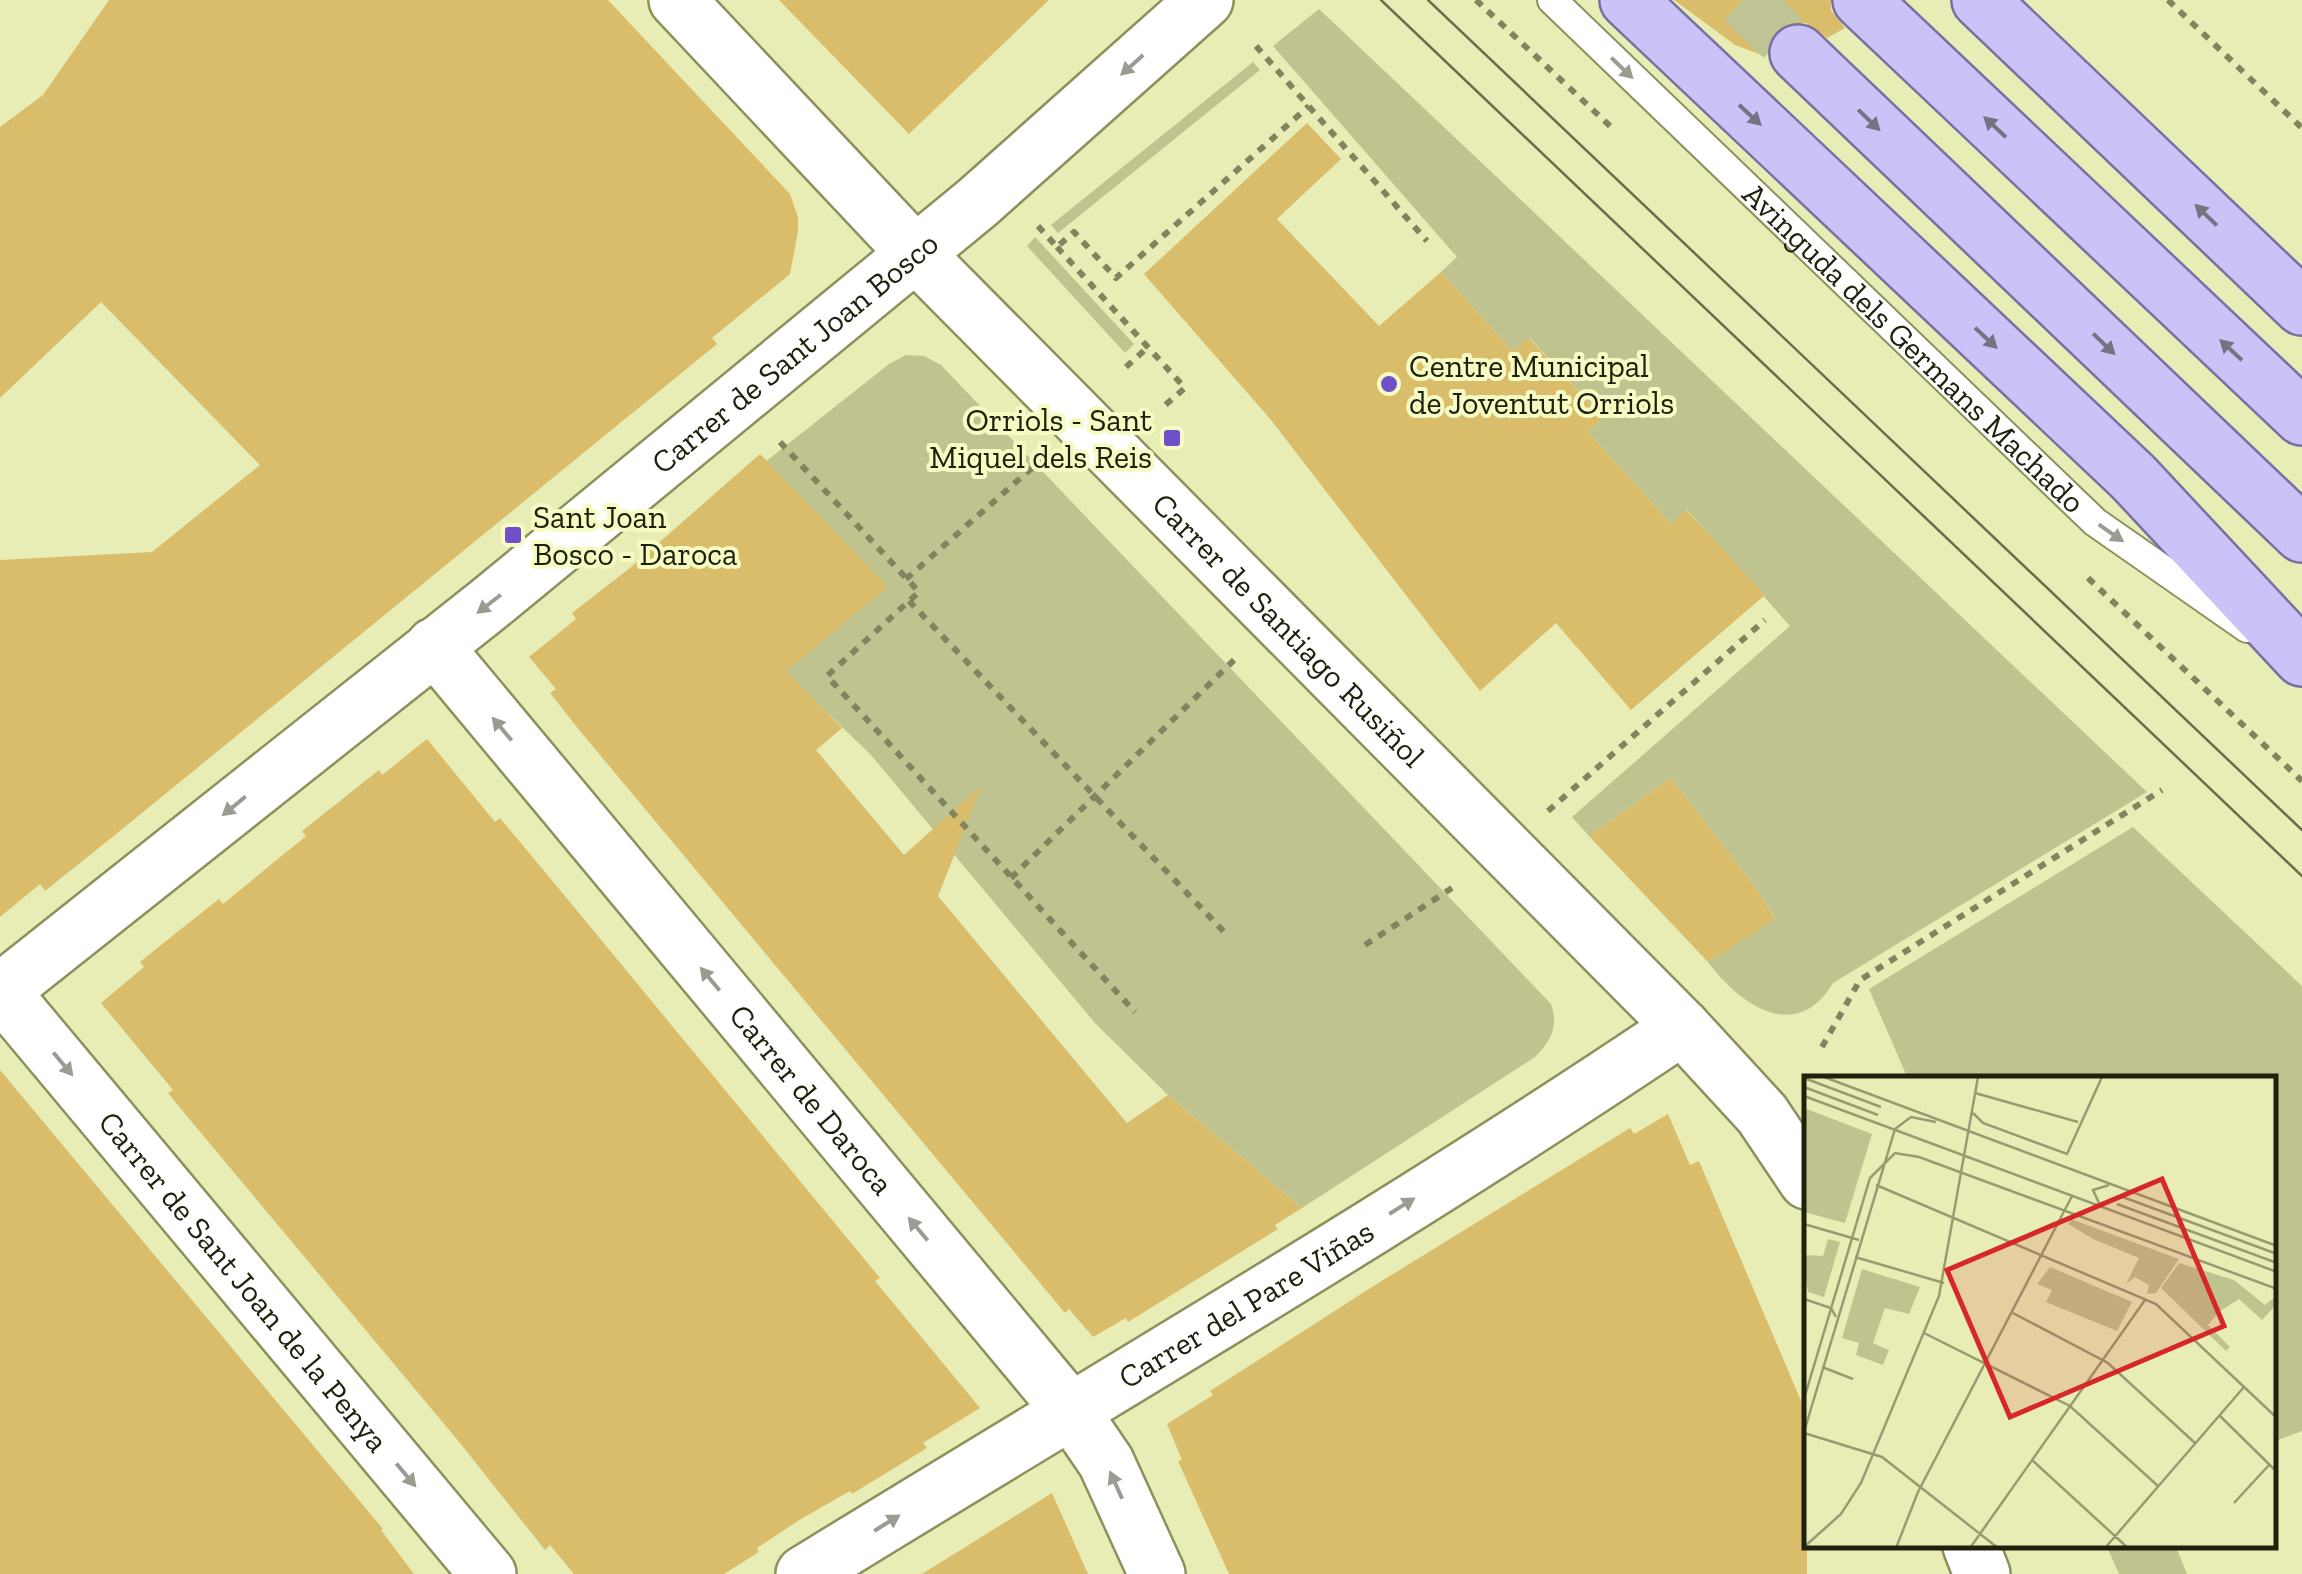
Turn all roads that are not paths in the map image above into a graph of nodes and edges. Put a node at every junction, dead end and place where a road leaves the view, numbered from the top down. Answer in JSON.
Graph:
{"nodes":[{"id":1,"x":677,"y":0,"type":"edge"},
{"id":2,"x":1205,"y":0,"type":"edge"},
{"id":3,"x":1552,"y":0,"type":"edge"},
{"id":4,"x":1628,"y":0,"type":"edge"},
{"id":5,"x":1654,"y":0,"type":"edge"},
{"id":6,"x":1861,"y":0,"type":"edge"},
{"id":7,"x":1980,"y":0,"type":"edge"},
{"id":8,"x":1798,"y":53,"type":"tunnel mouth"},
{"id":9,"x":1705,"y":73,"type":"junction"},
{"id":10,"x":914,"y":252,"type":"junction"},
{"id":11,"x":2302,"y":307,"type":"edge"},
{"id":12,"x":2302,"y":418,"type":"edge"},
{"id":13,"x":2302,"y":534,"type":"edge"},
{"id":14,"x":434,"y":646,"type":"junction"},
{"id":15,"x":2302,"y":658,"type":"edge"},
{"id":16,"x":2302,"y":667,"type":"edge"},
{"id":17,"x":0,"y":991,"type":"edge"},
{"id":18,"x":1682,"y":1028,"type":"junction"},
{"id":19,"x":1804,"y":1177,"type":"edge"},
{"id":20,"x":1071,"y":1411,"type":"junction"},
{"id":21,"x":1972,"y":1549,"type":"edge"},
{"id":22,"x":488,"y":1574,"type":"edge"},
{"id":23,"x":804,"y":1574,"type":"edge"},
{"id":24,"x":1156,"y":1574,"type":"edge"},
{"id":25,"x":1982,"y":1574,"type":"edge"}],
"edges":[{"from":1,"to":10,"type":"street","name":"Carrer de Santiago Rusiñol"},
{"from":2,"to":10,"type":"street","name":"Carrer de Sant Joan Bosco","one_way":true},
{"from":3,"to":16,"type":"lane","name":"Avinguda dels Germans Machado","one_way":true},
{"from":4,"to":9,"type":"main road","name":"Avinguda dels Germans Machado"},
{"from":5,"to":9,"type":"main road"},
{"from":12,"to":6,"type":"main road","one_way":true},
{"from":11,"to":7,"type":"main road","one_way":true},
{"from":8,"to":13,"type":"main road","one_way":true},
{"from":9,"to":15,"type":"main road","name":"Avinguda dels Germans Machado","one_way":true},
{"from":10,"to":14,"type":"street","name":"Carrer de Sant Joan Bosco","one_way":true},
{"from":10,"to":18,"type":"street","name":"Carrer de Santiago Rusiñol"},
{"from":14,"to":17,"type":"street","name":"Carrer de Sant Joan Bosco","one_way":true},
{"from":20,"to":14,"type":"street","name":"Carrer de Daroca","one_way":true},
{"from":17,"to":22,"type":"street","name":"Carrer de Sant Joan de la Penya","one_way":true},
{"from":18,"to":19,"type":"street","name":"Carrer de Santiago Rusiñol"},
{"from":20,"to":18,"type":"street","name":"Carrer del Pare Viñas","one_way":true},
{"from":23,"to":20,"type":"street","name":"Carrer del Pare Viñas","one_way":true},
{"from":24,"to":20,"type":"street","name":"Carrer de Daroca","one_way":true},
{"from":21,"to":25,"type":"street"}]}
